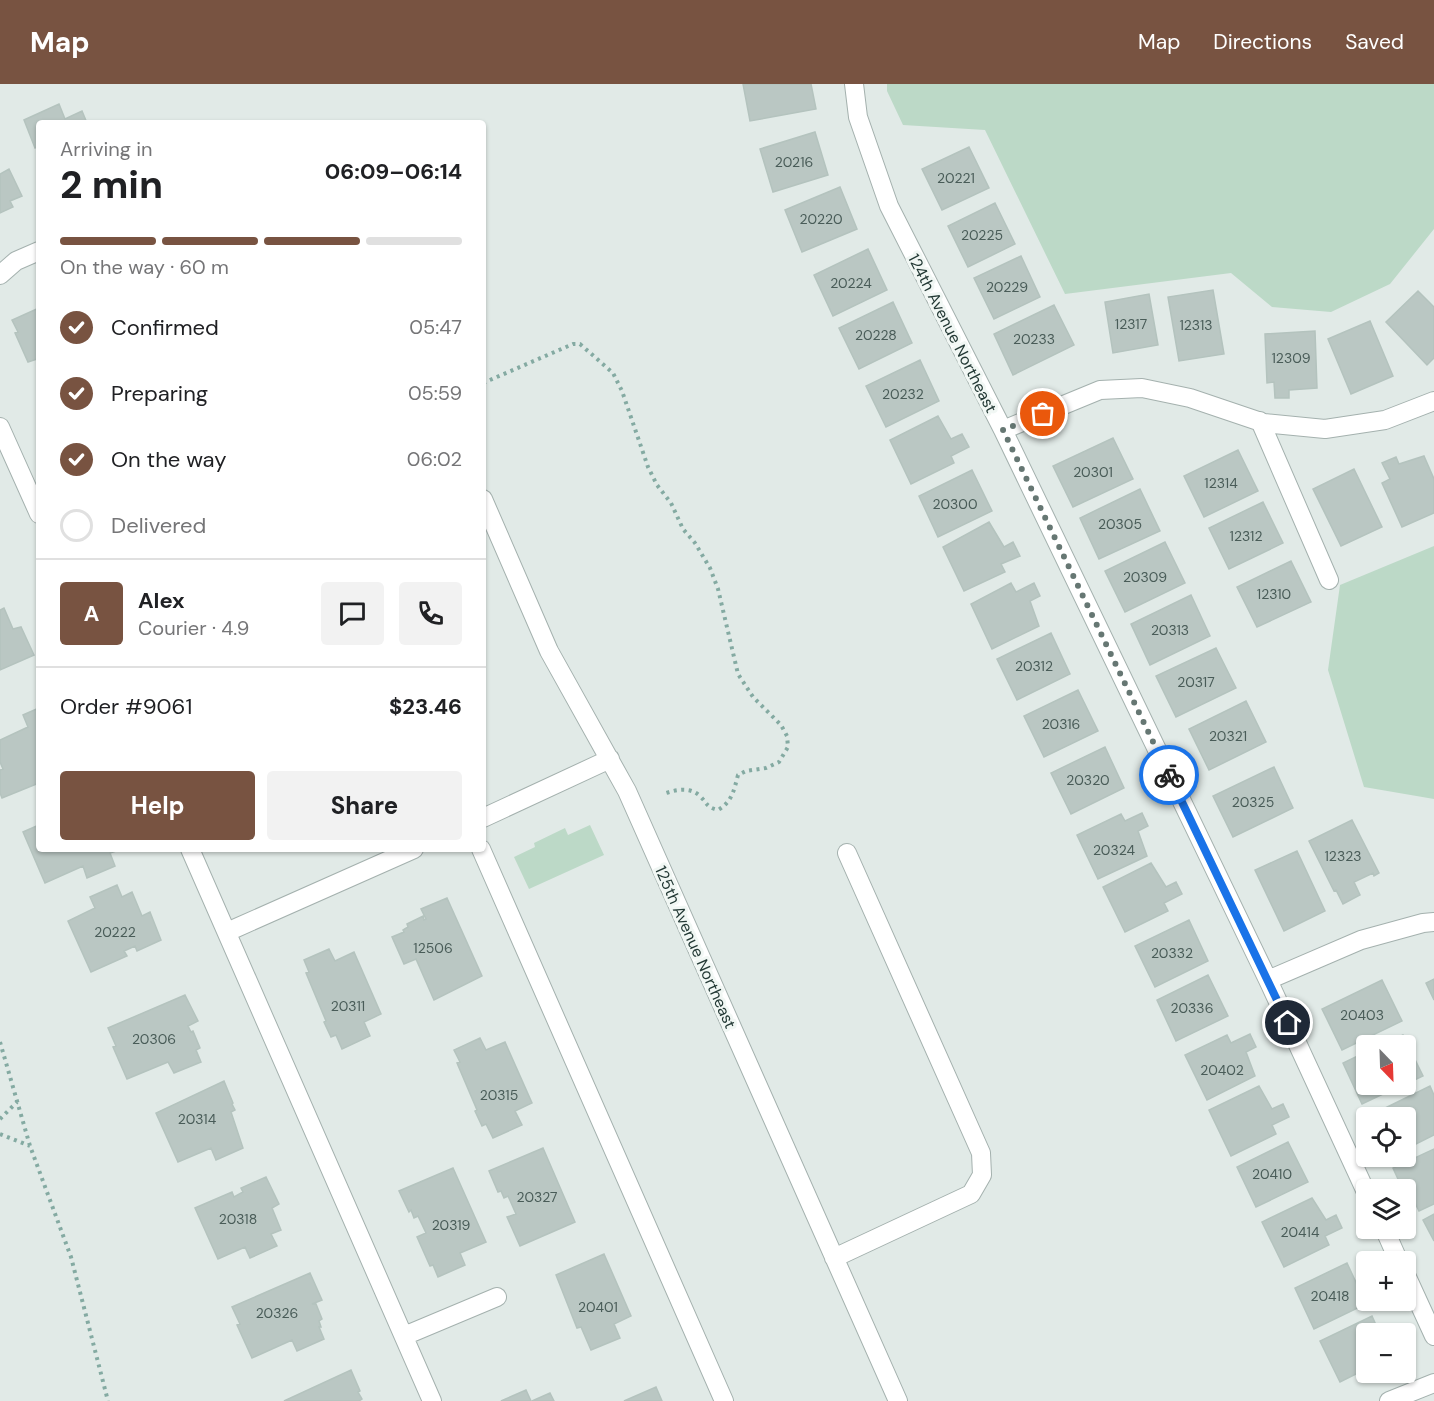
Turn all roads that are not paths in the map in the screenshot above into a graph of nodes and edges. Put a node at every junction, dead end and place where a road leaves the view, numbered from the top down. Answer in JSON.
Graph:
{"nodes":[{"id":1,"x":854,"y":84,"type":"edge"},
{"id":2,"x":36,"y":252,"type":"edge"},
{"id":3,"x":0,"y":275,"type":"edge"},
{"id":4,"x":1434,"y":400,"type":"edge"},
{"id":5,"x":1260,"y":421,"type":"junction"},
{"id":6,"x":0,"y":427,"type":"edge"},
{"id":7,"x":1003,"y":430,"type":"junction"},
{"id":8,"x":486,"y":506,"type":"edge"},
{"id":9,"x":36,"y":507,"type":"edge"},
{"id":10,"x":1329,"y":580,"type":"dead end"},
{"id":11,"x":610,"y":759,"type":"junction"},
{"id":12,"x":486,"y":817,"type":"edge"},
{"id":13,"x":191,"y":852,"type":"edge"},
{"id":14,"x":407,"y":852,"type":"edge"},
{"id":15,"x":482,"y":852,"type":"edge"},
{"id":16,"x":847,"y":853,"type":"dead end"},
{"id":17,"x":1434,"y":922,"type":"edge"},
{"id":18,"x":227,"y":932,"type":"junction"},
{"id":19,"x":1268,"y":980,"type":"junction"},
{"id":20,"x":1360,"y":1179,"type":"edge"},
{"id":21,"x":834,"y":1258,"type":"junction"},
{"id":22,"x":497,"y":1297,"type":"dead end"},
{"id":23,"x":1416,"y":1297,"type":"edge"},
{"id":24,"x":404,"y":1336,"type":"junction"},
{"id":25,"x":1434,"y":1336,"type":"edge"},
{"id":26,"x":1434,"y":1383,"type":"edge"},
{"id":27,"x":432,"y":1401,"type":"edge"},
{"id":28,"x":724,"y":1401,"type":"edge"},
{"id":29,"x":898,"y":1401,"type":"edge"},
{"id":30,"x":1389,"y":1401,"type":"edge"}],
"edges":[{"from":1,"to":7,"type":"street","name":"124th Avenue Northeast"},
{"from":2,"to":3,"type":"street"},
{"from":4,"to":5,"type":"street"},
{"from":5,"to":7,"type":"street"},
{"from":5,"to":10,"type":"street"},
{"from":6,"to":9,"type":"street"},
{"from":7,"to":19,"type":"street","name":"124th Avenue Northeast"},
{"from":8,"to":11,"type":"street","name":"125th Avenue Northeast"},
{"from":11,"to":12,"type":"street"},
{"from":11,"to":21,"type":"street","name":"125th Avenue Northeast"},
{"from":13,"to":18,"type":"street"},
{"from":14,"to":18,"type":"street"},
{"from":15,"to":28,"type":"street"},
{"from":16,"to":21,"type":"street"},
{"from":17,"to":19,"type":"street"},
{"from":18,"to":24,"type":"street"},
{"from":19,"to":20,"type":"street","name":"124th Avenue Northeast"},
{"from":21,"to":29,"type":"street","name":"125th Avenue Northeast"},
{"from":22,"to":24,"type":"street"},
{"from":23,"to":25,"type":"street"},
{"from":24,"to":27,"type":"street"},
{"from":26,"to":30,"type":"street"}]}
